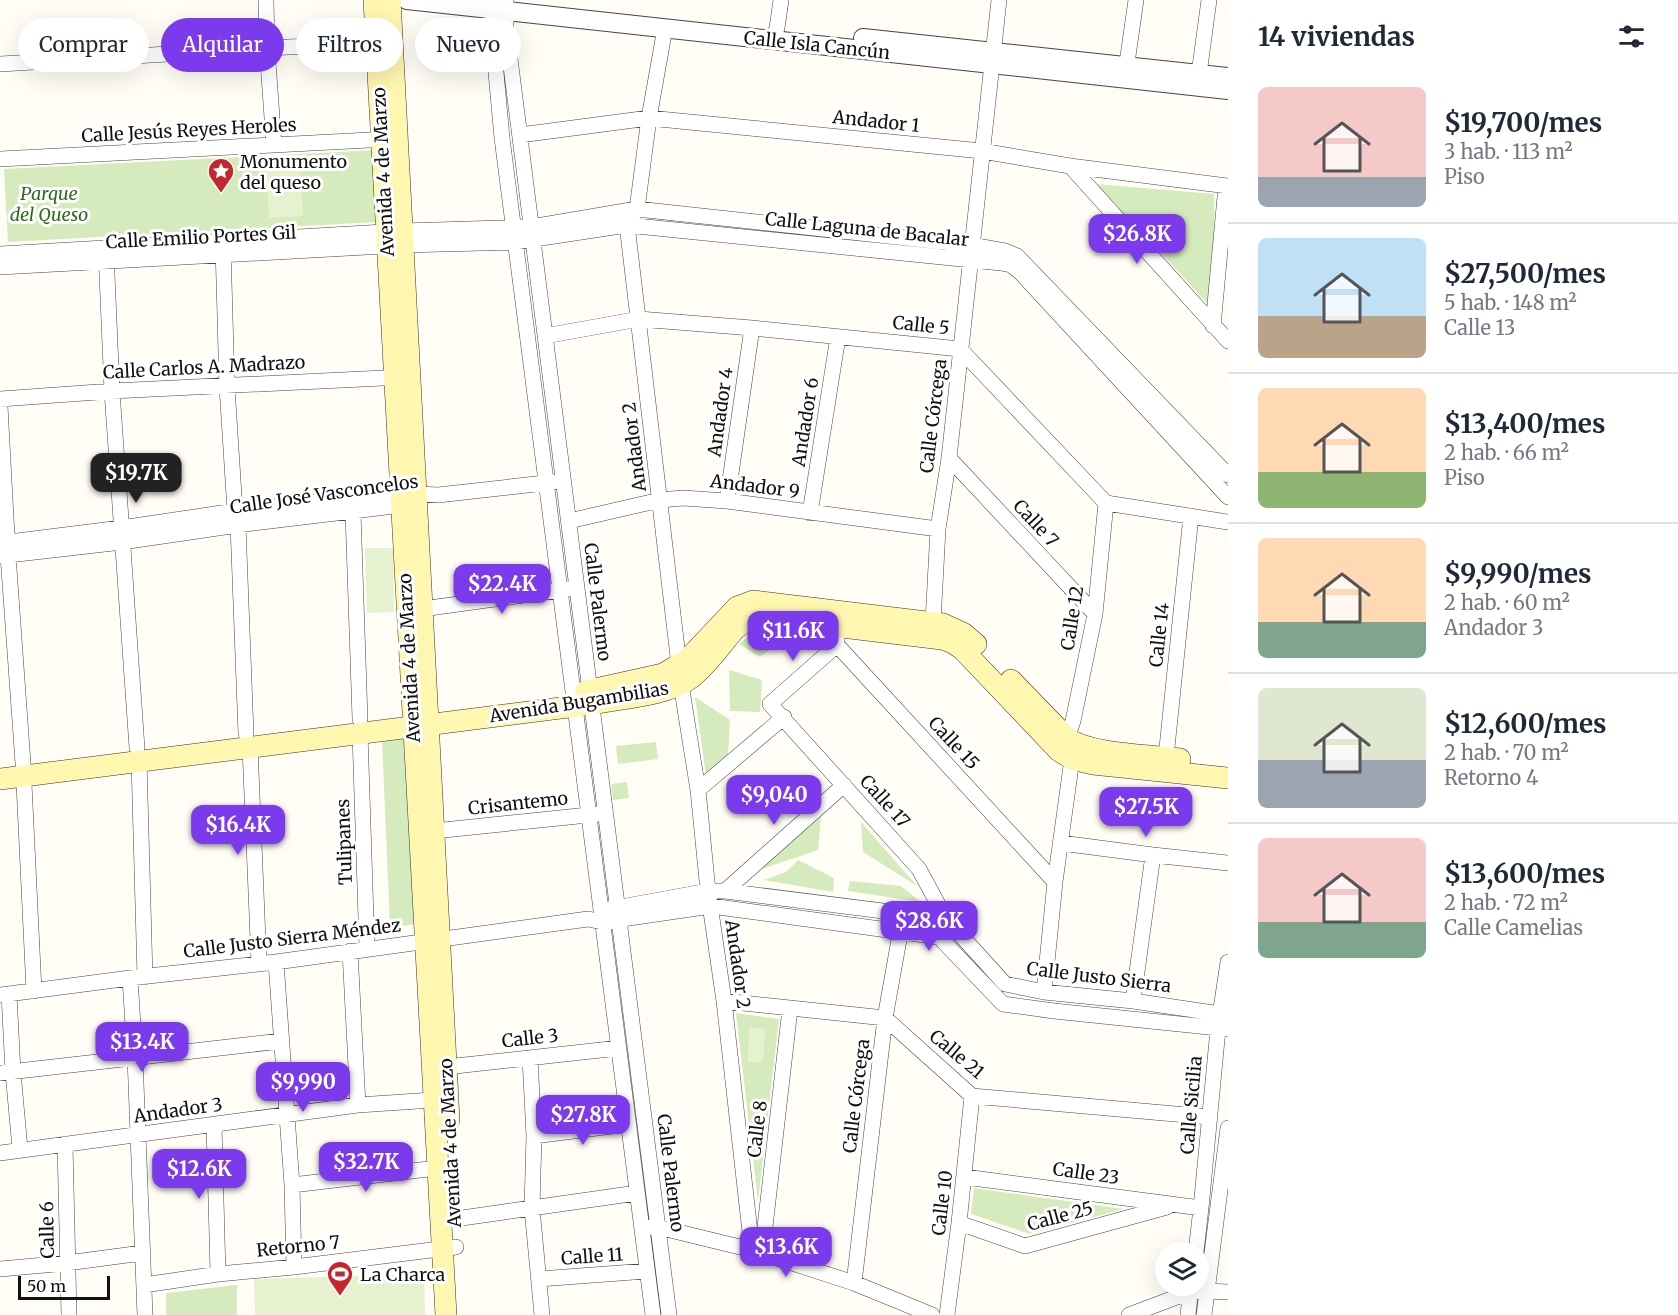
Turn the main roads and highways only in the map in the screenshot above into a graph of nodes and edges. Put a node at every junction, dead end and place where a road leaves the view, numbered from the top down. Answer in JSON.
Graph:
{"nodes":[{"id":1,"x":374,"y":0,"type":"edge"},
{"id":2,"x":390,"y":0,"type":"edge"},
{"id":3,"x":389,"y":139,"type":"junction"},
{"id":4,"x":409,"y":499,"type":"junction"},
{"id":5,"x":907,"y":627,"type":"junction"},
{"id":6,"x":680,"y":675,"type":"junction"},
{"id":7,"x":420,"y":719,"type":"junction"},
{"id":8,"x":1228,"y":764,"type":"edge"},
{"id":9,"x":0,"y":766,"type":"edge"},
{"id":10,"x":23,"y":769,"type":"junction"},
{"id":11,"x":1228,"y":778,"type":"edge"},
{"id":12,"x":0,"y":779,"type":"edge"},
{"id":13,"x":432,"y":940,"type":"junction"},
{"id":14,"x":449,"y":1248,"type":"junction"},
{"id":15,"x":446,"y":1315,"type":"edge"},
{"id":16,"x":460,"y":1315,"type":"edge"}],
"edges":[{"from":1,"to":3,"type":"main road","name":"Avenida 4 de Marzo"},
{"from":2,"to":3,"type":"main road","name":"Avenida 4 de Marzo"},
{"from":3,"to":4,"type":"main road","name":"Avenida 4 de Marzo"},
{"from":4,"to":7,"type":"main road","name":"Avenida 4 de Marzo"},
{"from":4,"to":7,"type":"main road","name":"Avenida 4 de Marzo"},
{"from":5,"to":6,"type":"main road","name":"Avenida Bugambilias"},
{"from":5,"to":6,"type":"main road","name":"Avenida Bugambilias"},
{"from":5,"to":8,"type":"main road","name":"Avenida Bugambilias"},
{"from":5,"to":11,"type":"main road","name":"Avenida Bugambilias"},
{"from":6,"to":7,"type":"main road","name":"Avenida Bugambilias"},
{"from":7,"to":10,"type":"main road","name":"Avenida Bugambilias"},
{"from":7,"to":13,"type":"main road","name":"Avenida 4 de Marzo"},
{"from":7,"to":13,"type":"main road","name":"Avenida 4 de Marzo"},
{"from":9,"to":10,"type":"main road","name":"Avenida Bugambilias"},
{"from":10,"to":12,"type":"main road","name":"Avenida Bugambilias"},
{"from":13,"to":14,"type":"main road","name":"Avenida 4 de Marzo"},
{"from":13,"to":14,"type":"main road","name":"Avenida 4 de Marzo"},
{"from":14,"to":15,"type":"main road","name":"Avenida 4 de Marzo"},
{"from":14,"to":16,"type":"main road","name":"Avenida 4 de Marzo"}]}
